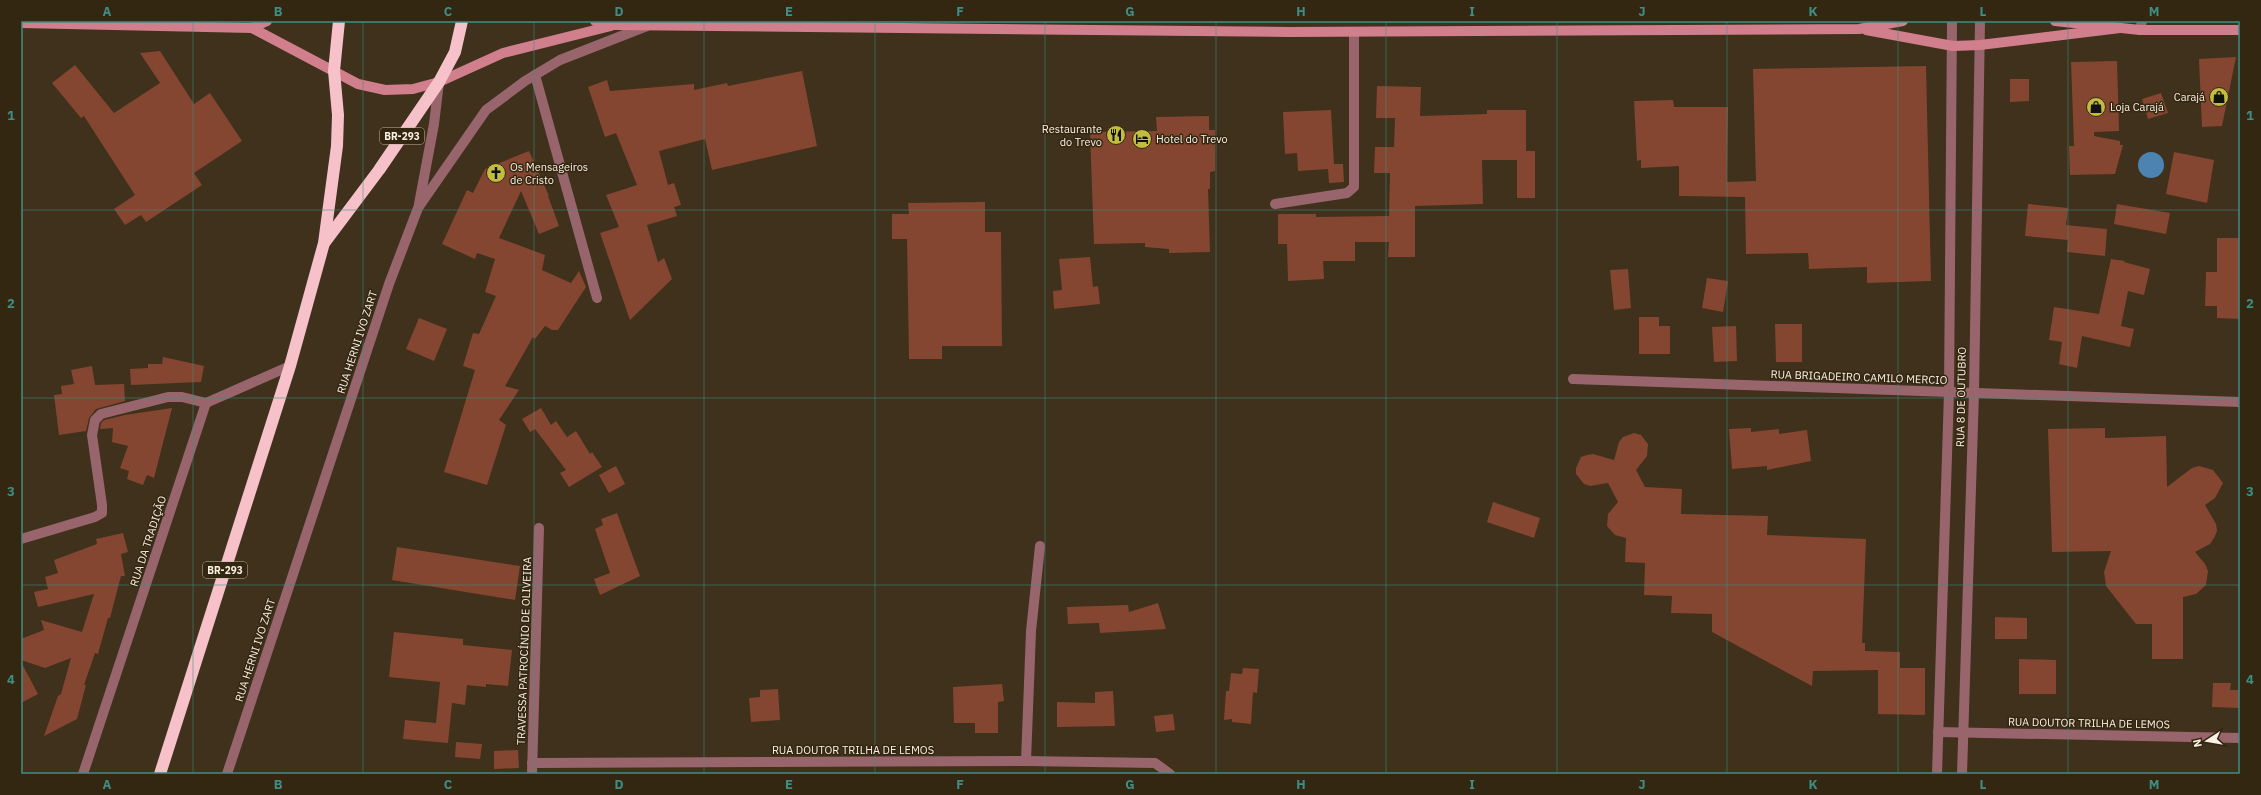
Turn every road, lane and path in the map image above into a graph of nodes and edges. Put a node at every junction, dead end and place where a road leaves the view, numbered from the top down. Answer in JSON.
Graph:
{"nodes":[{"id":1,"x":267,"y":21,"type":"edge"},
{"id":2,"x":339,"y":21,"type":"edge"},
{"id":3,"x":462,"y":21,"type":"edge"},
{"id":4,"x":595,"y":21,"type":"edge"},
{"id":5,"x":1903,"y":21,"type":"edge"},
{"id":6,"x":1952,"y":21,"type":"edge"},
{"id":7,"x":1980,"y":21,"type":"edge"},
{"id":8,"x":2055,"y":21,"type":"edge"},
{"id":9,"x":21,"y":23,"type":"edge"},
{"id":10,"x":615,"y":25,"type":"junction"},
{"id":11,"x":648,"y":25,"type":"junction"},
{"id":12,"x":2141,"y":25,"type":"edge"},
{"id":13,"x":252,"y":28,"type":"junction"},
{"id":14,"x":2120,"y":28,"type":"junction"},
{"id":15,"x":1860,"y":29,"type":"junction"},
{"id":16,"x":2240,"y":30,"type":"edge"},
{"id":17,"x":1354,"y":32,"type":"junction"},
{"id":18,"x":1953,"y":46,"type":"junction"},
{"id":19,"x":1980,"y":46,"type":"junction"},
{"id":20,"x":334,"y":71,"type":"junction"},
{"id":21,"x":535,"y":75,"type":"junction"},
{"id":22,"x":439,"y":82,"type":"junction"},
{"id":23,"x":1275,"y":204,"type":"dead end"},
{"id":24,"x":418,"y":208,"type":"junction"},
{"id":25,"x":324,"y":243,"type":"junction"},
{"id":26,"x":597,"y":298,"type":"dead end"},
{"id":27,"x":290,"y":366,"type":"junction"},
{"id":28,"x":1573,"y":379,"type":"dead end"},
{"id":29,"x":1949,"y":392,"type":"junction"},
{"id":30,"x":1974,"y":393,"type":"junction"},
{"id":31,"x":2240,"y":402,"type":"edge"},
{"id":32,"x":206,"y":403,"type":"junction"},
{"id":33,"x":540,"y":528,"type":"dead end"},
{"id":34,"x":21,"y":540,"type":"edge"},
{"id":35,"x":1040,"y":546,"type":"dead end"},
{"id":36,"x":1938,"y":732,"type":"junction"},
{"id":37,"x":1962,"y":732,"type":"junction"},
{"id":38,"x":2240,"y":738,"type":"edge"},
{"id":39,"x":1026,"y":761,"type":"junction"},
{"id":40,"x":532,"y":763,"type":"junction"},
{"id":41,"x":83,"y":774,"type":"edge"},
{"id":42,"x":160,"y":774,"type":"edge"},
{"id":43,"x":227,"y":774,"type":"edge"},
{"id":44,"x":532,"y":774,"type":"edge"},
{"id":45,"x":1170,"y":774,"type":"edge"},
{"id":46,"x":1937,"y":774,"type":"edge"},
{"id":47,"x":1962,"y":774,"type":"edge"}],
"edges":[{"from":1,"to":13,"type":"street"},
{"from":2,"to":20,"type":"highway","number":"BR-293"},
{"from":3,"to":22,"type":"highway","number":"BR-293"},
{"from":4,"to":10,"type":"street"},
{"from":5,"to":15,"type":"street"},
{"from":6,"to":18,"type":"street","name":"RUA 8 DE OUTUBRO"},
{"from":7,"to":19,"type":"street","name":"RUA 8 DE OUTUBRO"},
{"from":8,"to":14,"type":"street"},
{"from":9,"to":13,"type":"street"},
{"from":10,"to":11,"type":"street"},
{"from":10,"to":22,"type":"street"},
{"from":11,"to":17,"type":"street"},
{"from":11,"to":21,"type":"street","name":"RUA HERNI IVO ZART"},
{"from":12,"to":14,"type":"street"},
{"from":12,"to":16,"type":"street"},
{"from":13,"to":20,"type":"street"},
{"from":14,"to":19,"type":"street"},
{"from":15,"to":17,"type":"street"},
{"from":15,"to":18,"type":"street"},
{"from":17,"to":23,"type":"street"},
{"from":18,"to":19,"type":"street"},
{"from":18,"to":29,"type":"street","name":"RUA 8 DE OUTUBRO"},
{"from":19,"to":30,"type":"street","name":"RUA 8 DE OUTUBRO"},
{"from":20,"to":22,"type":"street"},
{"from":20,"to":25,"type":"highway","number":"BR-293"},
{"from":21,"to":24,"type":"street","name":"RUA HERNI IVO ZART"},
{"from":21,"to":26,"type":"street"},
{"from":22,"to":24,"type":"street"},
{"from":22,"to":25,"type":"highway","number":"BR-293"},
{"from":24,"to":43,"type":"street","name":"RUA HERNI IVO ZART"},
{"from":25,"to":27,"type":"highway","number":"BR-293"},
{"from":27,"to":32,"type":"street"},
{"from":27,"to":42,"type":"highway","number":"BR-293"},
{"from":28,"to":29,"type":"street","name":"RUA BRIGADEIRO CAMILO MERCIO"},
{"from":29,"to":30,"type":"street","name":"RUA BRIGADEIRO CAMILO MERCIO"},
{"from":29,"to":36,"type":"street","name":"RUA 8 DE OUTUBRO"},
{"from":30,"to":31,"type":"street","name":"RUA BRIGADEIRO CAMILO MERCIO"},
{"from":30,"to":37,"type":"street","name":"RUA 8 DE OUTUBRO"},
{"from":32,"to":34,"type":"street"},
{"from":32,"to":41,"type":"street","name":"RUA DA TRADIÇÃO"},
{"from":33,"to":40,"type":"street","name":"TRAVESSA PATROCÍNIO DE OLIVEIRA"},
{"from":35,"to":39,"type":"street"},
{"from":36,"to":37,"type":"street","name":"RUA DOUTOR TRILHA DE LEMOS"},
{"from":36,"to":46,"type":"street","name":"RUA 8 DE OUTUBRO"},
{"from":37,"to":38,"type":"street","name":"RUA DOUTOR TRILHA DE LEMOS"},
{"from":37,"to":47,"type":"street","name":"RUA 8 DE OUTUBRO"},
{"from":39,"to":40,"type":"street","name":"RUA DOUTOR TRILHA DE LEMOS"},
{"from":39,"to":45,"type":"street","name":"RUA DOUTOR TRILHA DE LEMOS"},
{"from":40,"to":44,"type":"street","name":"TRAVESSA PATROCÍNIO DE OLIVEIRA"}]}
